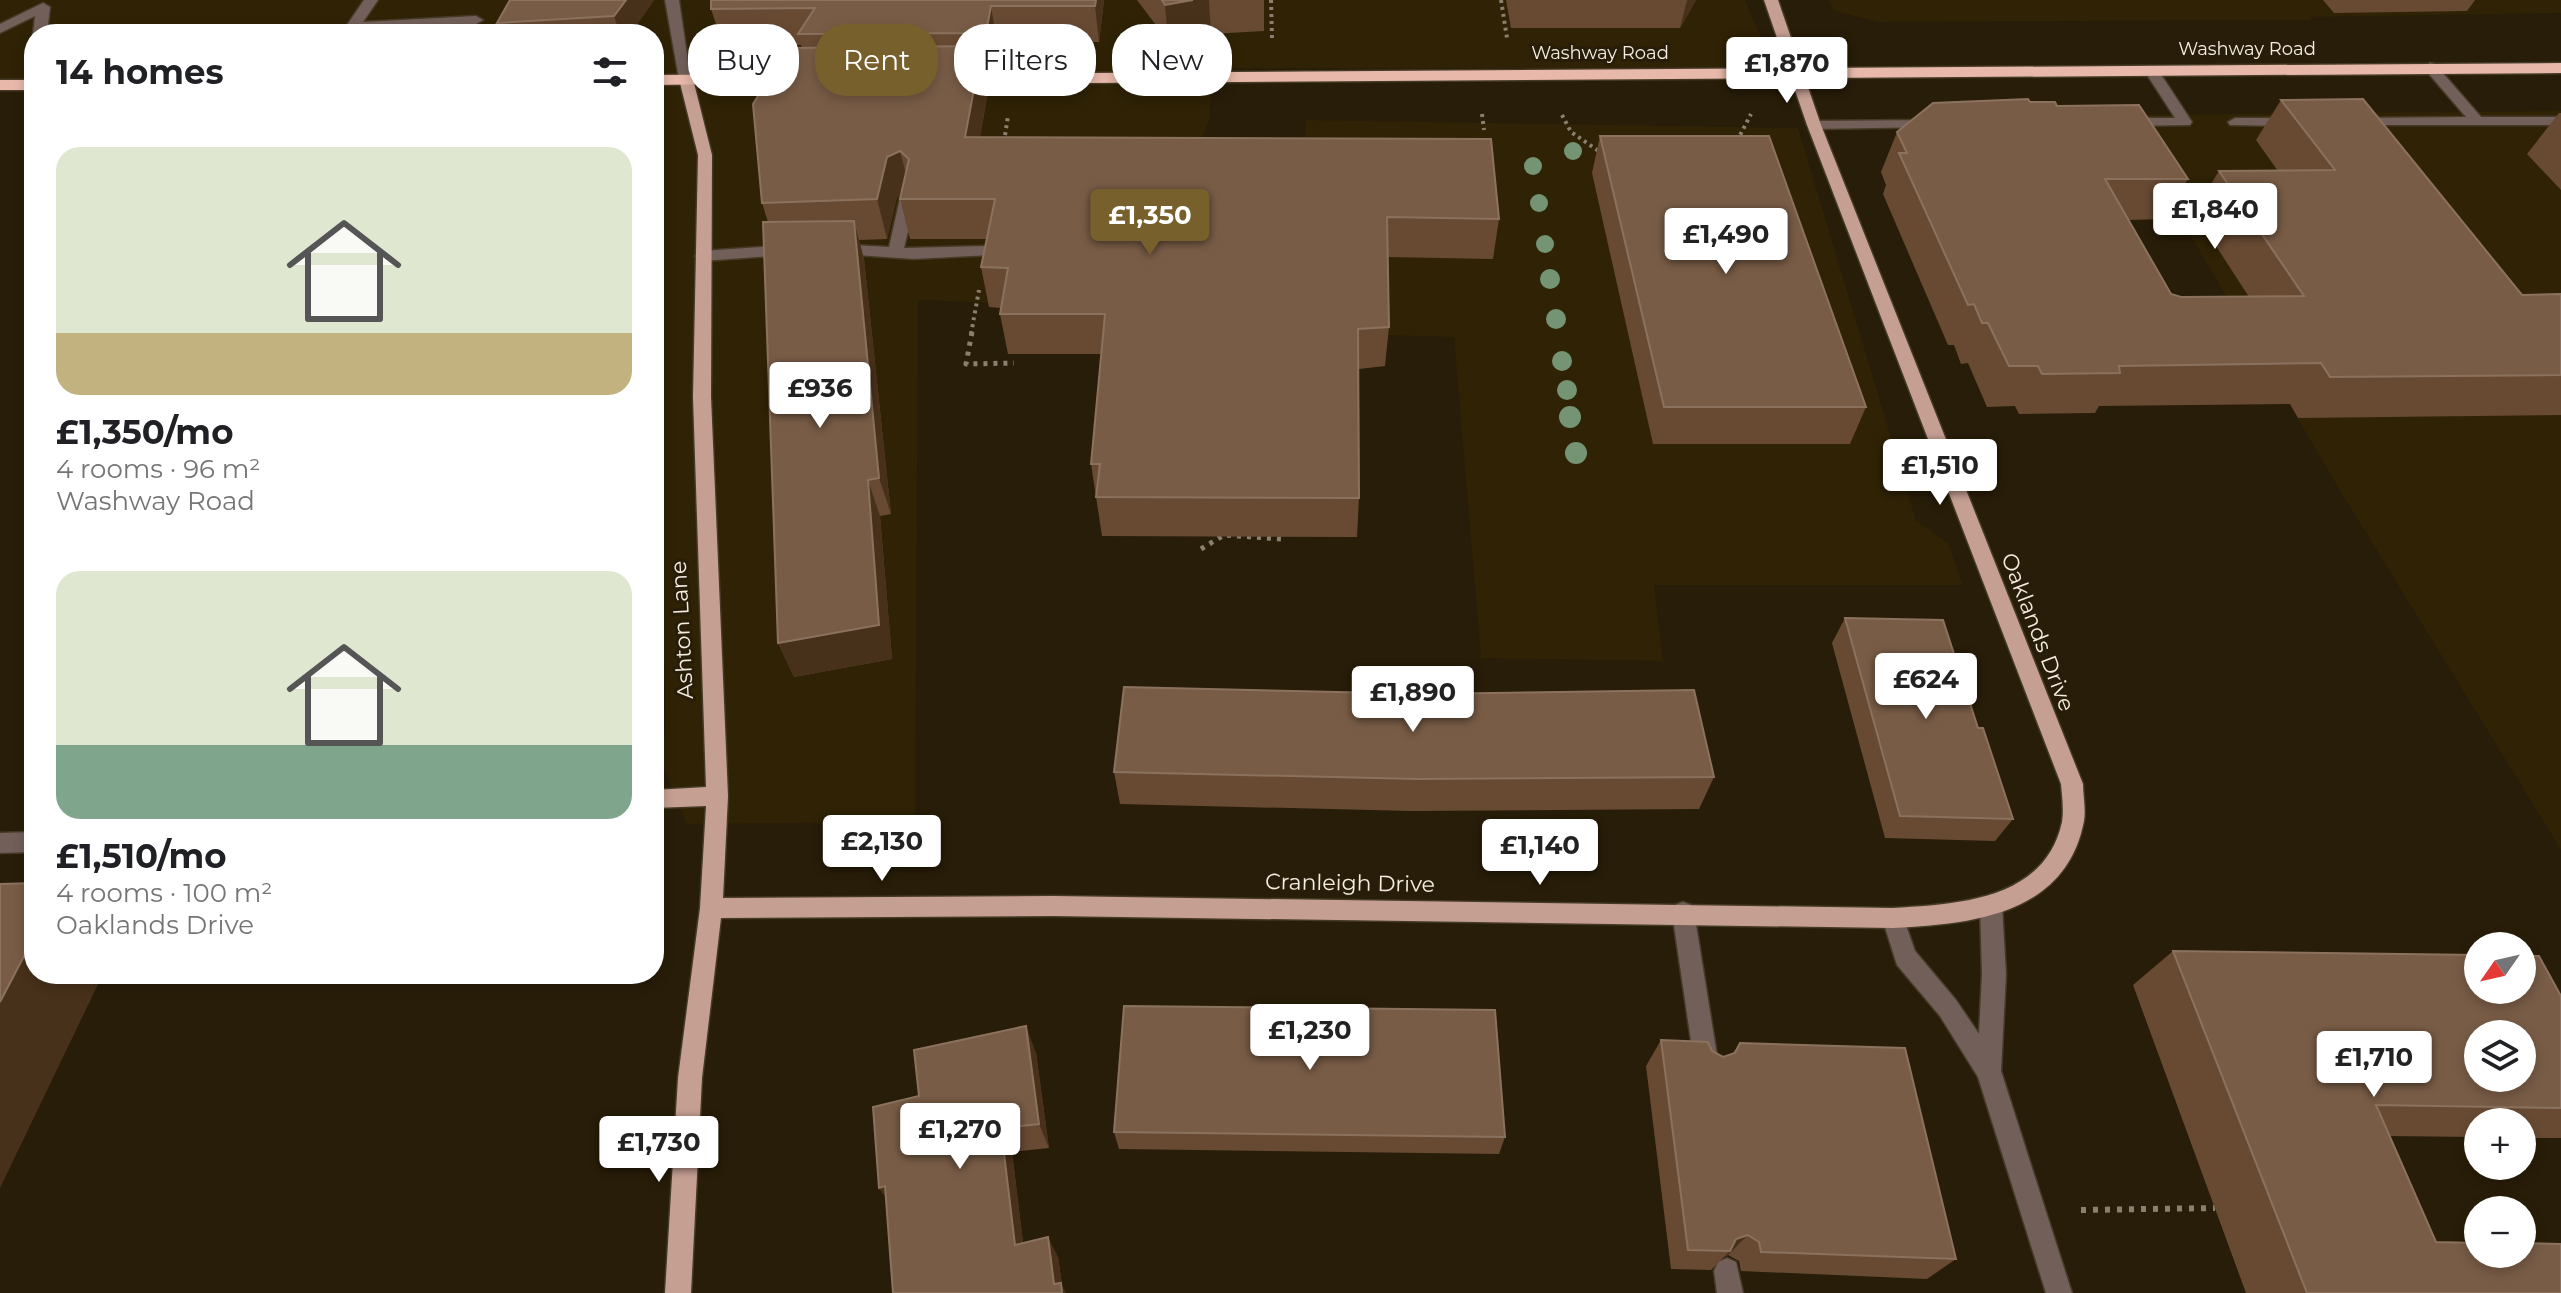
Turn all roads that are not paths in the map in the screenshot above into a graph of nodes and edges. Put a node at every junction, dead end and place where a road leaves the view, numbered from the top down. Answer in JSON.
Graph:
{"nodes":[{"id":1,"x":371,"y":0,"type":"edge"},
{"id":2,"x":672,"y":0,"type":"edge"},
{"id":3,"x":1771,"y":0,"type":"edge"},
{"id":4,"x":476,"y":20,"type":"dead end"},
{"id":5,"x":41,"y":24,"type":"edge"},
{"id":6,"x":355,"y":24,"type":"edge"},
{"id":7,"x":426,"y":24,"type":"edge"},
{"id":8,"x":0,"y":29,"type":"edge"},
{"id":9,"x":2430,"y":67,"type":"junction"},
{"id":10,"x":2561,"y":68,"type":"edge"},
{"id":11,"x":2151,"y":70,"type":"junction"},
{"id":12,"x":1796,"y":72,"type":"junction"},
{"id":13,"x":686,"y":79,"type":"junction"},
{"id":14,"x":815,"y":79,"type":"edge"},
{"id":15,"x":941,"y":79,"type":"edge"},
{"id":16,"x":664,"y":80,"type":"edge"},
{"id":17,"x":0,"y":85,"type":"edge"},
{"id":18,"x":24,"y":85,"type":"edge"},
{"id":19,"x":2561,"y":121,"type":"edge"},
{"id":20,"x":2116,"y":122,"type":"edge"},
{"id":21,"x":2235,"y":122,"type":"dead end"},
{"id":22,"x":2311,"y":122,"type":"edge"},
{"id":23,"x":2341,"y":122,"type":"edge"},
{"id":24,"x":2478,"y":122,"type":"junction"},
{"id":25,"x":1941,"y":124,"type":"edge"},
{"id":26,"x":1814,"y":125,"type":"junction"},
{"id":27,"x":908,"y":198,"type":"edge"},
{"id":28,"x":896,"y":251,"type":"junction"},
{"id":29,"x":985,"y":251,"type":"edge"},
{"id":30,"x":703,"y":256,"type":"junction"},
{"id":31,"x":717,"y":796,"type":"junction"},
{"id":32,"x":664,"y":799,"type":"edge"},
{"id":33,"x":24,"y":842,"type":"edge"},
{"id":34,"x":0,"y":843,"type":"edge"},
{"id":35,"x":2032,"y":891,"type":"joint"},
{"id":36,"x":1991,"y":906,"type":"junction"},
{"id":37,"x":711,"y":908,"type":"junction"},
{"id":38,"x":1683,"y":912,"type":"junction"},
{"id":39,"x":1893,"y":918,"type":"junction"},
{"id":40,"x":1707,"y":1068,"type":"edge"},
{"id":41,"x":1989,"y":1071,"type":"junction"},
{"id":42,"x":678,"y":1293,"type":"edge"},
{"id":43,"x":2059,"y":1293,"type":"edge"}],
"edges":[{"from":1,"to":6,"type":"street"},
{"from":2,"to":13,"type":"street"},
{"from":3,"to":12,"type":"main road","name":"Oaklands Drive"},
{"from":4,"to":7,"type":"street"},
{"from":5,"to":8,"type":"street"},
{"from":9,"to":10,"type":"highway","name":"Washway Road"},
{"from":9,"to":11,"type":"highway","name":"Washway Road"},
{"from":9,"to":24,"type":"street"},
{"from":11,"to":12,"type":"highway","name":"Washway Road"},
{"from":11,"to":20,"type":"street"},
{"from":12,"to":15,"type":"highway","name":"Washway Road"},
{"from":12,"to":26,"type":"main road","name":"Oaklands Drive"},
{"from":13,"to":14,"type":"highway"},
{"from":13,"to":16,"type":"highway"},
{"from":13,"to":30,"type":"main road","name":"Ashton Lane"},
{"from":17,"to":18,"type":"highway"},
{"from":19,"to":24,"type":"street"},
{"from":21,"to":22,"type":"street"},
{"from":23,"to":24,"type":"street"},
{"from":25,"to":26,"type":"street"},
{"from":26,"to":35,"type":"main road","name":"Oaklands Drive"},
{"from":27,"to":28,"type":"street"},
{"from":28,"to":29,"type":"street"},
{"from":28,"to":30,"type":"street"},
{"from":30,"to":31,"type":"main road","name":"Ashton Lane"},
{"from":31,"to":32,"type":"main road"},
{"from":31,"to":37,"type":"main road","name":"Ashton Lane"},
{"from":33,"to":34,"type":"street"},
{"from":35,"to":36,"type":"main road","name":"Cranleigh Drive"},
{"from":36,"to":39,"type":"main road","name":"Cranleigh Drive"},
{"from":36,"to":41,"type":"street"},
{"from":37,"to":38,"type":"main road","name":"Cranleigh Drive"},
{"from":37,"to":42,"type":"main road","name":"Ashton Lane"},
{"from":38,"to":39,"type":"main road","name":"Cranleigh Drive"},
{"from":38,"to":40,"type":"street"},
{"from":39,"to":41,"type":"street"},
{"from":41,"to":43,"type":"street"}]}
